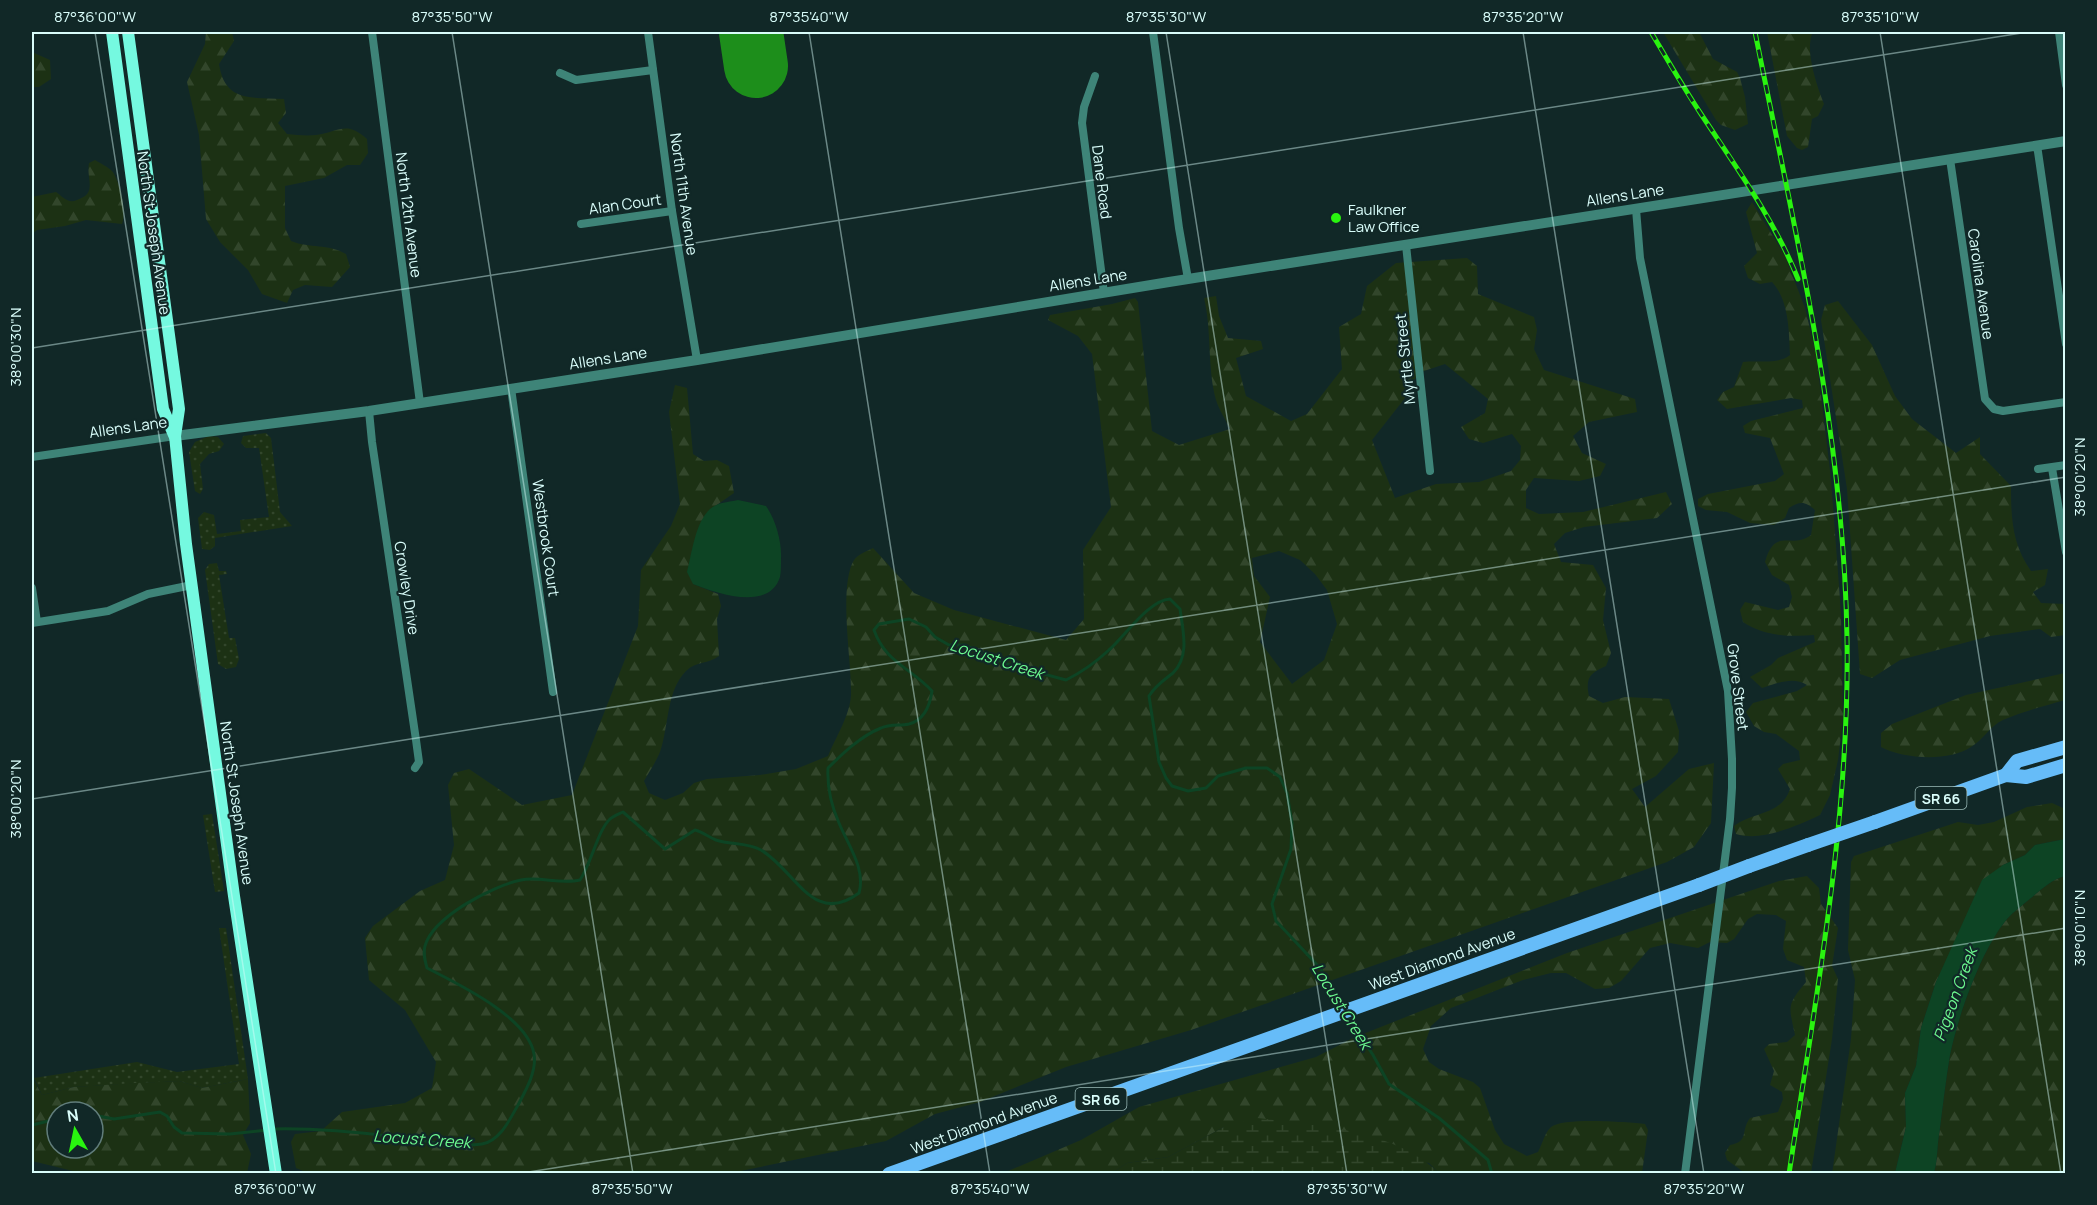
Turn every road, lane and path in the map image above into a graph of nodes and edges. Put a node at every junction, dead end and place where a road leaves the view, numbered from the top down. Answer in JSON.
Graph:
{"nodes":[{"id":1,"x":112,"y":32,"type":"edge"},
{"id":2,"x":128,"y":32,"type":"edge"},
{"id":3,"x":372,"y":32,"type":"edge"},
{"id":4,"x":648,"y":32,"type":"edge"},
{"id":5,"x":1154,"y":32,"type":"edge"},
{"id":6,"x":2059,"y":32,"type":"edge"},
{"id":7,"x":653,"y":70,"type":"junction"},
{"id":8,"x":560,"y":73,"type":"dead end"},
{"id":9,"x":1095,"y":76,"type":"dead end"},
{"id":10,"x":2066,"y":85,"type":"edge"},
{"id":11,"x":2066,"y":141,"type":"edge"},
{"id":12,"x":2037,"y":145,"type":"junction"},
{"id":13,"x":1950,"y":159,"type":"junction"},
{"id":14,"x":1636,"y":209,"type":"junction"},
{"id":15,"x":672,"y":211,"type":"junction"},
{"id":16,"x":581,"y":224,"type":"dead end"},
{"id":17,"x":1406,"y":245,"type":"junction"},
{"id":18,"x":1188,"y":279,"type":"junction"},
{"id":19,"x":1104,"y":294,"type":"junction"},
{"id":20,"x":2066,"y":344,"type":"edge"},
{"id":21,"x":697,"y":360,"type":"junction"},
{"id":22,"x":511,"y":388,"type":"junction"},
{"id":23,"x":2066,"y":402,"type":"edge"},
{"id":24,"x":420,"y":403,"type":"junction"},
{"id":25,"x":369,"y":411,"type":"junction"},
{"id":26,"x":175,"y":436,"type":"junction"},
{"id":27,"x":32,"y":457,"type":"edge"},
{"id":28,"x":2066,"y":465,"type":"edge"},
{"id":29,"x":2052,"y":468,"type":"junction"},
{"id":30,"x":2038,"y":469,"type":"dead end"},
{"id":31,"x":1430,"y":471,"type":"dead end"},
{"id":32,"x":2066,"y":552,"type":"edge"},
{"id":33,"x":192,"y":585,"type":"junction"},
{"id":34,"x":32,"y":588,"type":"edge"},
{"id":35,"x":34,"y":622,"type":"edge"},
{"id":36,"x":553,"y":692,"type":"dead end"},
{"id":37,"x":2066,"y":747,"type":"edge"},
{"id":38,"x":2066,"y":765,"type":"edge"},
{"id":39,"x":415,"y":768,"type":"dead end"},
{"id":40,"x":2006,"y":775,"type":"junction"},
{"id":41,"x":276,"y":1173,"type":"edge"},
{"id":42,"x":889,"y":1173,"type":"edge"},
{"id":43,"x":1685,"y":1173,"type":"edge"}],
"edges":[{"from":1,"to":26,"type":"main road","name":"North St Joseph Avenue"},
{"from":2,"to":26,"type":"main road","name":"North St Joseph Avenue"},
{"from":3,"to":24,"type":"street","name":"North 12th Avenue"},
{"from":4,"to":7,"type":"street","name":"North 11th Avenue"},
{"from":5,"to":18,"type":"street"},
{"from":6,"to":10,"type":"street"},
{"from":7,"to":8,"type":"street"},
{"from":7,"to":15,"type":"street","name":"North 11th Avenue"},
{"from":9,"to":19,"type":"street","name":"Dane Road"},
{"from":11,"to":12,"type":"street","name":"Allens Lane"},
{"from":12,"to":13,"type":"street","name":"Allens Lane"},
{"from":12,"to":20,"type":"street"},
{"from":13,"to":14,"type":"street","name":"Allens Lane"},
{"from":13,"to":23,"type":"street","name":"Carolina Avenue"},
{"from":14,"to":17,"type":"street","name":"Allens Lane"},
{"from":14,"to":43,"type":"street","name":"Grove Street"},
{"from":15,"to":16,"type":"street","name":"Alan Court"},
{"from":15,"to":21,"type":"street","name":"North 11th Avenue"},
{"from":17,"to":18,"type":"street","name":"Allens Lane"},
{"from":17,"to":31,"type":"street","name":"Myrtle Street"},
{"from":18,"to":19,"type":"street","name":"Allens Lane"},
{"from":19,"to":21,"type":"street","name":"Allens Lane"},
{"from":21,"to":22,"type":"street","name":"Allens Lane"},
{"from":22,"to":24,"type":"street","name":"Allens Lane"},
{"from":22,"to":36,"type":"street","name":"Westbrook Court"},
{"from":24,"to":25,"type":"street","name":"Allens Lane"},
{"from":25,"to":26,"type":"street","name":"Allens Lane"},
{"from":25,"to":39,"type":"street","name":"Crowley Drive"},
{"from":26,"to":27,"type":"street","name":"Allens Lane"},
{"from":26,"to":33,"type":"main road","name":"North St Joseph Avenue"},
{"from":28,"to":29,"type":"street"},
{"from":29,"to":30,"type":"street"},
{"from":29,"to":32,"type":"street"},
{"from":33,"to":35,"type":"street"},
{"from":33,"to":41,"type":"main road","name":"North St Joseph Avenue"},
{"from":34,"to":35,"type":"street"},
{"from":37,"to":40,"type":"main road","name":"West Diamond Avenue","number":"SR 66"},
{"from":38,"to":40,"type":"main road","name":"West Diamond Avenue","number":"SR 66"},
{"from":40,"to":42,"type":"main road","name":"West Diamond Avenue","number":"SR 66","bridge":true}]}
